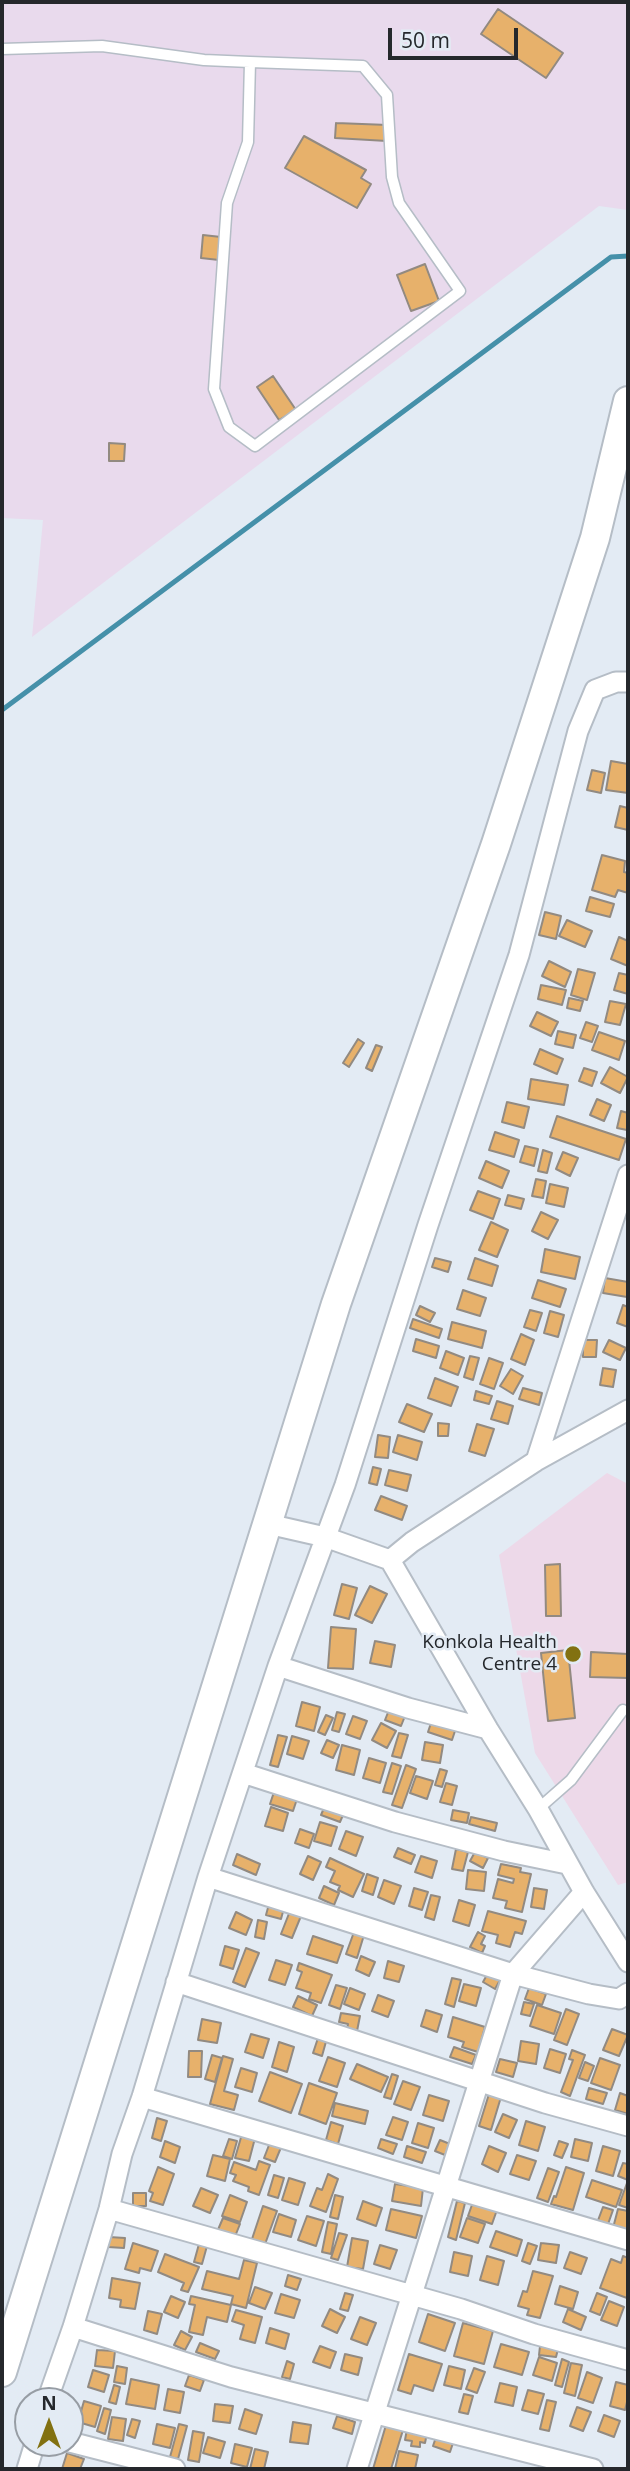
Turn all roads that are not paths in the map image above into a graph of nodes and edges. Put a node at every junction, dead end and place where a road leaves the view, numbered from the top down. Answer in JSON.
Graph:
{"nodes":[{"id":1,"x":2,"y":49,"type":"edge"},
{"id":2,"x":250,"y":62,"type":"junction"},
{"id":3,"x":628,"y":401,"type":"edge"},
{"id":4,"x":628,"y":682,"type":"edge"},
{"id":5,"x":628,"y":1175,"type":"edge"},
{"id":6,"x":628,"y":1410,"type":"edge"},
{"id":7,"x":536,"y":1461,"type":"junction"},
{"id":8,"x":268,"y":1524,"type":"junction"},
{"id":9,"x":325,"y":1537,"type":"junction"},
{"id":10,"x":390,"y":1560,"type":"junction"},
{"id":11,"x":278,"y":1666,"type":"junction"},
{"id":12,"x":623,"y":1710,"type":"dead end"},
{"id":13,"x":488,"y":1729,"type":"junction"},
{"id":14,"x":243,"y":1773,"type":"junction"},
{"id":15,"x":538,"y":1809,"type":"junction"},
{"id":16,"x":567,"y":1864,"type":"junction"},
{"id":17,"x":208,"y":1877,"type":"junction"},
{"id":18,"x":584,"y":1892,"type":"junction"},
{"id":19,"x":628,"y":1962,"type":"edge"},
{"id":20,"x":513,"y":1974,"type":"junction"},
{"id":21,"x":176,"y":1982,"type":"junction"},
{"id":22,"x":628,"y":1993,"type":"edge"},
{"id":23,"x":479,"y":2081,"type":"junction"},
{"id":24,"x":142,"y":2097,"type":"junction"},
{"id":25,"x":628,"y":2126,"type":"edge"},
{"id":26,"x":446,"y":2185,"type":"junction"},
{"id":27,"x":109,"y":2209,"type":"junction"},
{"id":28,"x":628,"y":2240,"type":"edge"},
{"id":29,"x":412,"y":2297,"type":"junction"},
{"id":30,"x":73,"y":2327,"type":"junction"},
{"id":31,"x":628,"y":2360,"type":"edge"},
{"id":32,"x":2,"y":2372,"type":"edge"},
{"id":33,"x":52,"y":2387,"type":"edge"},
{"id":34,"x":375,"y":2413,"type":"junction"},
{"id":35,"x":84,"y":2446,"type":"edge"},
{"id":36,"x":175,"y":2469,"type":"edge"},
{"id":37,"x":356,"y":2469,"type":"edge"},
{"id":38,"x":593,"y":2469,"type":"edge"}],
"edges":[{"from":1,"to":2,"type":"lane"},
{"from":2,"to":2,"type":"lane"},
{"from":3,"to":8,"type":"street"},
{"from":4,"to":9,"type":"street"},
{"from":5,"to":7,"type":"street"},
{"from":6,"to":7,"type":"street"},
{"from":7,"to":10,"type":"street"},
{"from":8,"to":9,"type":"street"},
{"from":8,"to":32,"type":"street"},
{"from":9,"to":10,"type":"street"},
{"from":9,"to":11,"type":"street"},
{"from":10,"to":13,"type":"street"},
{"from":11,"to":13,"type":"street"},
{"from":11,"to":14,"type":"street"},
{"from":12,"to":15,"type":"lane"},
{"from":13,"to":15,"type":"street"},
{"from":14,"to":16,"type":"street"},
{"from":14,"to":17,"type":"street"},
{"from":15,"to":16,"type":"street"},
{"from":16,"to":18,"type":"street"},
{"from":17,"to":20,"type":"street"},
{"from":17,"to":21,"type":"street"},
{"from":18,"to":19,"type":"street"},
{"from":18,"to":20,"type":"street"},
{"from":20,"to":22,"type":"street"},
{"from":20,"to":23,"type":"street"},
{"from":21,"to":23,"type":"street"},
{"from":21,"to":24,"type":"street"},
{"from":23,"to":25,"type":"street"},
{"from":23,"to":26,"type":"street"},
{"from":24,"to":26,"type":"street"},
{"from":24,"to":27,"type":"street"},
{"from":26,"to":28,"type":"street"},
{"from":26,"to":29,"type":"street"},
{"from":27,"to":29,"type":"street"},
{"from":27,"to":30,"type":"street"},
{"from":29,"to":31,"type":"street"},
{"from":29,"to":34,"type":"street"},
{"from":30,"to":33,"type":"street"},
{"from":30,"to":34,"type":"street"},
{"from":34,"to":37,"type":"street"},
{"from":34,"to":38,"type":"street"},
{"from":35,"to":36,"type":"street"}]}
